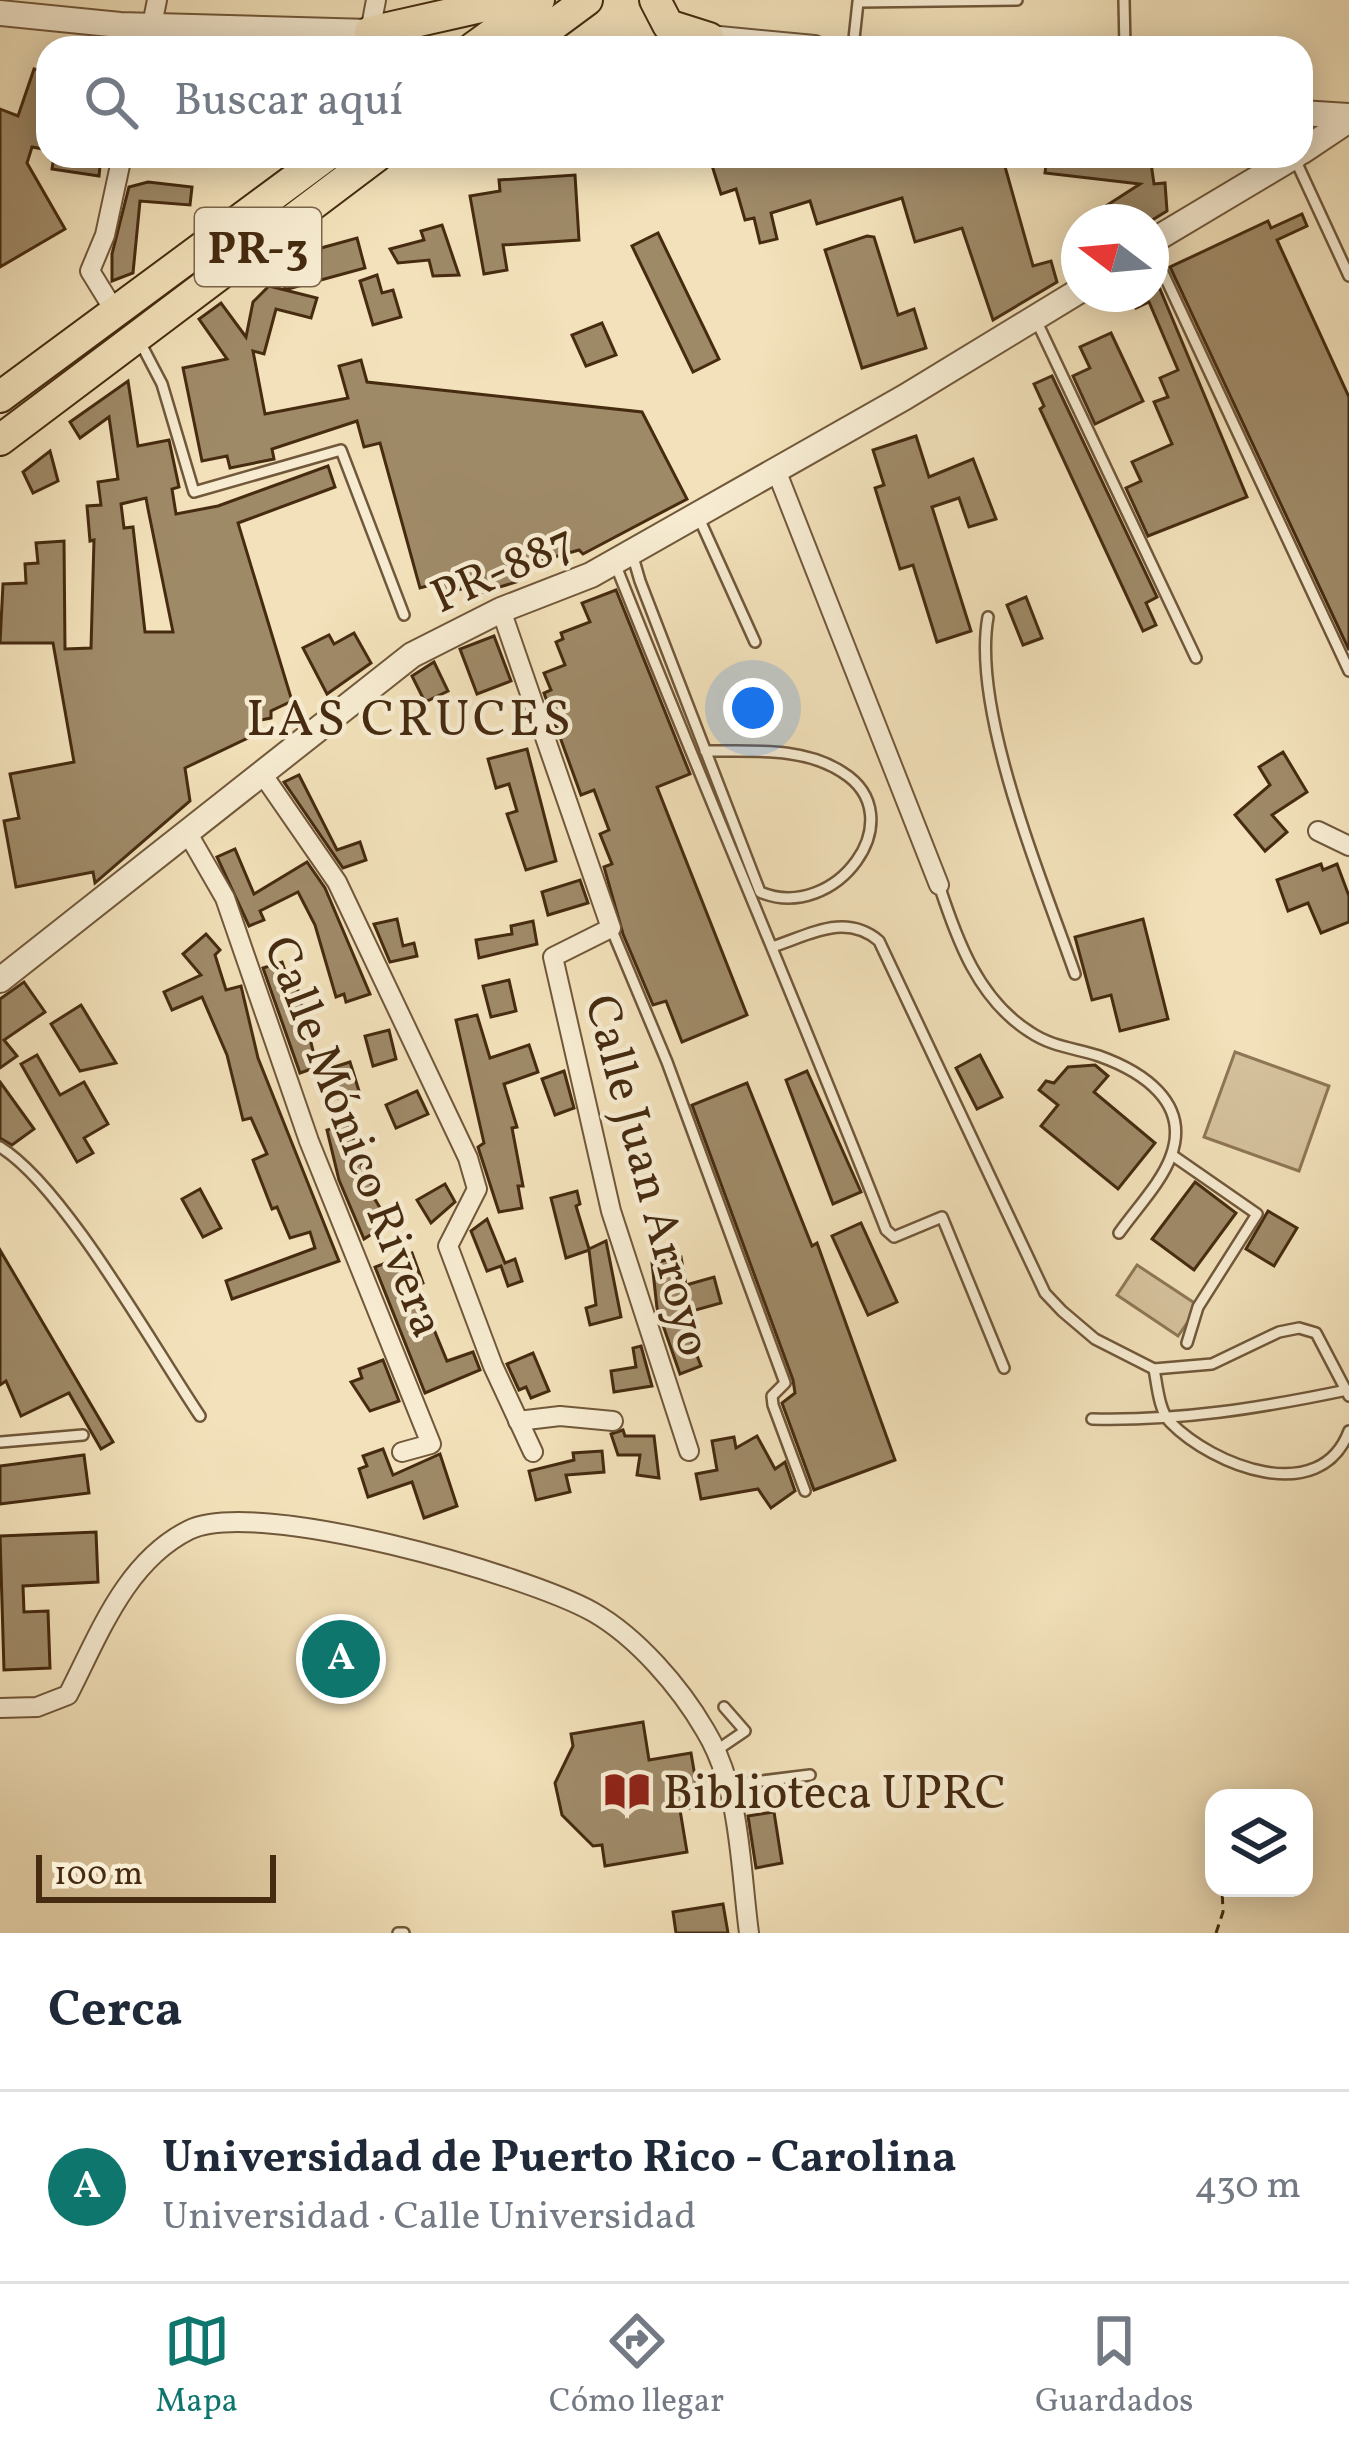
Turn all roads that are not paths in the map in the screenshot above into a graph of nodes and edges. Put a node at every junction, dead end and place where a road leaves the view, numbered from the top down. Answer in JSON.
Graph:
{"nodes":[{"id":1,"x":376,"y":0,"type":"edge"},
{"id":2,"x":512,"y":0,"type":"edge"},
{"id":3,"x":539,"y":0,"type":"edge"},
{"id":4,"x":587,"y":0,"type":"edge"},
{"id":5,"x":655,"y":0,"type":"edge"},
{"id":6,"x":1017,"y":0,"type":"edge"},
{"id":7,"x":1124,"y":0,"type":"edge"},
{"id":8,"x":0,"y":13,"type":"edge"},
{"id":9,"x":144,"y":25,"type":"edge"},
{"id":10,"x":311,"y":36,"type":"edge"},
{"id":11,"x":372,"y":36,"type":"edge"},
{"id":12,"x":386,"y":36,"type":"edge"},
{"id":13,"x":490,"y":36,"type":"edge"},
{"id":14,"x":538,"y":36,"type":"edge"},
{"id":15,"x":704,"y":36,"type":"edge"},
{"id":16,"x":854,"y":36,"type":"edge"},
{"id":17,"x":1126,"y":36,"type":"edge"},
{"id":18,"x":1313,"y":114,"type":"edge"},
{"id":19,"x":1349,"y":118,"type":"edge"},
{"id":20,"x":1313,"y":144,"type":"edge"},
{"id":21,"x":119,"y":168,"type":"edge"},
{"id":22,"x":309,"y":168,"type":"edge"},
{"id":23,"x":361,"y":168,"type":"edge"},
{"id":24,"x":1276,"y":168,"type":"edge"},
{"id":25,"x":1303,"y":168,"type":"edge"},
{"id":26,"x":1169,"y":233,"type":"edge"},
{"id":27,"x":1349,"y":276,"type":"edge"},
{"id":28,"x":1169,"y":283,"type":"edge"},
{"id":29,"x":1061,"y":303,"type":"edge"},
{"id":30,"x":114,"y":310,"type":"junction"},
{"id":31,"x":1036,"y":320,"type":"junction"},
{"id":32,"x":138,"y":338,"type":"junction"},
{"id":33,"x":0,"y":397,"type":"edge"},
{"id":34,"x":0,"y":440,"type":"edge"},
{"id":35,"x":776,"y":470,"type":"junction"},
{"id":36,"x":698,"y":514,"type":"junction"},
{"id":37,"x":623,"y":557,"type":"junction"},
{"id":38,"x":501,"y":610,"type":"junction"},
{"id":39,"x":404,"y":615,"type":"dead end"},
{"id":40,"x":988,"y":617,"type":"dead end"},
{"id":41,"x":755,"y":642,"type":"dead end"},
{"id":42,"x":1196,"y":658,"type":"dead end"},
{"id":43,"x":1349,"y":671,"type":"edge"},
{"id":44,"x":705,"y":751,"type":"junction"},
{"id":45,"x":261,"y":772,"type":"junction"},
{"id":46,"x":1318,"y":830,"type":"dead end"},
{"id":47,"x":187,"y":832,"type":"junction"},
{"id":48,"x":1349,"y":846,"type":"edge"},
{"id":49,"x":939,"y":885,"type":"joint"},
{"id":50,"x":611,"y":928,"type":"junction"},
{"id":51,"x":775,"y":946,"type":"junction"},
{"id":52,"x":1075,"y":974,"type":"dead end"},
{"id":53,"x":0,"y":980,"type":"edge"},
{"id":54,"x":0,"y":1148,"type":"edge"},
{"id":55,"x":1172,"y":1155,"type":"junction"},
{"id":56,"x":1119,"y":1233,"type":"dead end"},
{"id":57,"x":1187,"y":1343,"type":"dead end"},
{"id":58,"x":1004,"y":1368,"type":"dead end"},
{"id":59,"x":1154,"y":1369,"type":"junction"},
{"id":60,"x":1348,"y":1393,"type":"edge"},
{"id":61,"x":200,"y":1416,"type":"dead end"},
{"id":62,"x":1092,"y":1419,"type":"dead end"},
{"id":63,"x":1167,"y":1420,"type":"junction"},
{"id":64,"x":518,"y":1421,"type":"junction"},
{"id":65,"x":614,"y":1421,"type":"dead end"},
{"id":66,"x":1349,"y":1431,"type":"edge"},
{"id":67,"x":83,"y":1435,"type":"dead end"},
{"id":68,"x":0,"y":1441,"type":"edge"},
{"id":69,"x":689,"y":1451,"type":"dead end"},
{"id":70,"x":402,"y":1452,"type":"dead end"},
{"id":71,"x":532,"y":1452,"type":"dead end"},
{"id":72,"x":805,"y":1491,"type":"dead end"},
{"id":73,"x":724,"y":1707,"type":"dead end"},
{"id":74,"x":0,"y":1708,"type":"edge"},
{"id":75,"x":717,"y":1750,"type":"junction"},
{"id":76,"x":810,"y":1775,"type":"dead end"},
{"id":77,"x":729,"y":1785,"type":"junction"},
{"id":78,"x":749,"y":1933,"type":"edge"}],
"edges":[{"from":1,"to":11,"type":"street"},
{"from":2,"to":12,"type":"highway"},
{"from":3,"to":13,"type":"highway"},
{"from":4,"to":14,"type":"highway"},
{"from":5,"to":15,"type":"highway"},
{"from":6,"to":16,"type":"lane"},
{"from":7,"to":17,"type":"lane"},
{"from":8,"to":9,"type":"street"},
{"from":9,"to":10,"type":"street"},
{"from":18,"to":19,"type":"street"},
{"from":19,"to":20,"type":"street"},
{"from":21,"to":30,"type":"street"},
{"from":22,"to":30,"type":"highway","number":"PR-3"},
{"from":23,"to":32,"type":"highway","number":"PR-3"},
{"from":24,"to":26,"type":"street"},
{"from":25,"to":27,"type":"lane"},
{"from":28,"to":43,"type":"lane"},
{"from":29,"to":31,"type":"street","name":"PR-887"},
{"from":30,"to":32,"type":"lane"},
{"from":30,"to":33,"type":"highway","number":"PR-3"},
{"from":31,"to":35,"type":"street","name":"PR-887"},
{"from":31,"to":42,"type":"lane"},
{"from":32,"to":34,"type":"highway","number":"PR-3"},
{"from":32,"to":39,"type":"lane"},
{"from":35,"to":36,"type":"street","name":"PR-887"},
{"from":35,"to":49,"type":"street"},
{"from":36,"to":37,"type":"street","name":"PR-887"},
{"from":36,"to":41,"type":"lane"},
{"from":37,"to":38,"type":"street","name":"PR-887"},
{"from":37,"to":44,"type":"lane"},
{"from":37,"to":51,"type":"lane"},
{"from":38,"to":45,"type":"street","name":"PR-887"},
{"from":38,"to":50,"type":"street","name":"Calle Juan Arroyo"},
{"from":40,"to":52,"type":"lane"},
{"from":44,"to":44,"type":"lane"},
{"from":45,"to":47,"type":"street","name":"PR-887"},
{"from":45,"to":64,"type":"street"},
{"from":46,"to":48,"type":"street"},
{"from":47,"to":53,"type":"street","name":"PR-887"},
{"from":47,"to":70,"type":"street","name":"Calle Mónico Rivera"},
{"from":49,"to":55,"type":"lane"},
{"from":50,"to":69,"type":"street","name":"Calle Juan Arroyo"},
{"from":50,"to":72,"type":"lane"},
{"from":51,"to":58,"type":"lane"},
{"from":51,"to":59,"type":"lane"},
{"from":54,"to":61,"type":"lane"},
{"from":55,"to":56,"type":"lane"},
{"from":55,"to":57,"type":"lane"},
{"from":59,"to":60,"type":"lane"},
{"from":59,"to":63,"type":"lane"},
{"from":60,"to":63,"type":"lane"},
{"from":62,"to":63,"type":"lane"},
{"from":63,"to":66,"type":"lane"},
{"from":64,"to":65,"type":"street"},
{"from":64,"to":71,"type":"street"},
{"from":67,"to":68,"type":"lane"},
{"from":73,"to":75,"type":"lane"},
{"from":74,"to":75,"type":"street"},
{"from":75,"to":77,"type":"street"},
{"from":76,"to":77,"type":"lane"},
{"from":77,"to":78,"type":"street"}]}
